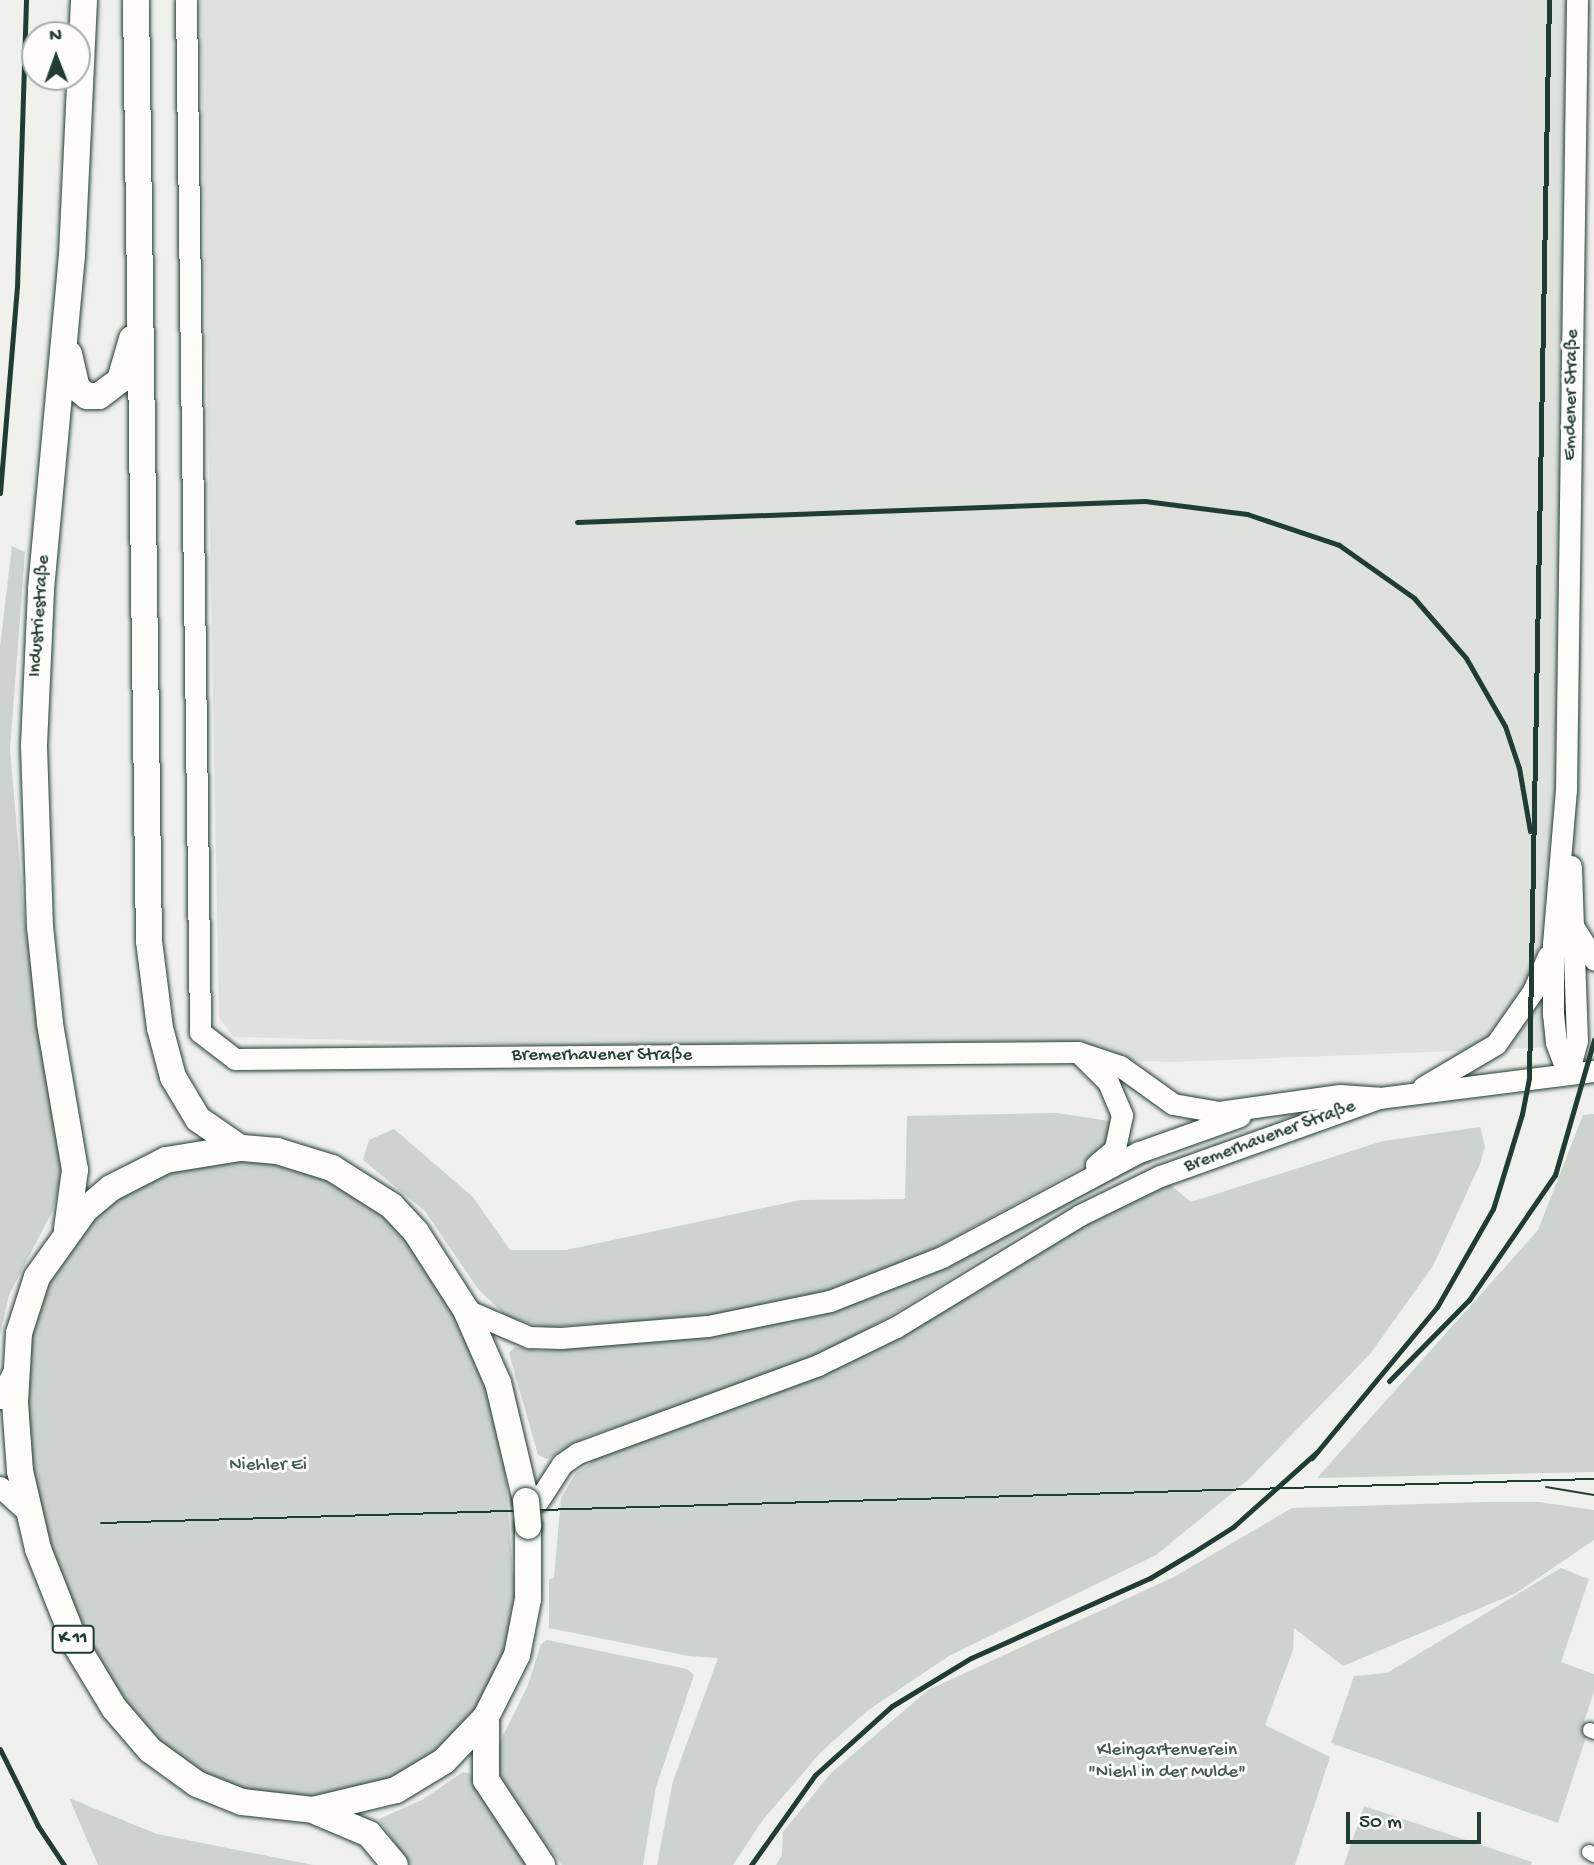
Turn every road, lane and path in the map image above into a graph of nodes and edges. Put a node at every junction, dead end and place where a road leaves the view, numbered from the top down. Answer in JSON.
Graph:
{"nodes":[{"id":1,"x":84,"y":0,"type":"edge"},
{"id":2,"x":136,"y":0,"type":"edge"},
{"id":3,"x":186,"y":0,"type":"edge"},
{"id":4,"x":1577,"y":0,"type":"edge"},
{"id":5,"x":69,"y":290,"type":"junction"},
{"id":6,"x":140,"y":303,"type":"junction"},
{"id":7,"x":1566,"y":790,"type":"junction"},
{"id":8,"x":1574,"y":929,"type":"junction"},
{"id":9,"x":1553,"y":944,"type":"junction"},
{"id":10,"x":1594,"y":960,"type":"edge"},
{"id":11,"x":1078,"y":1052,"type":"junction"},
{"id":12,"x":1594,"y":1071,"type":"edge"},
{"id":13,"x":1568,"y":1074,"type":"junction"},
{"id":14,"x":1401,"y":1096,"type":"junction"},
{"id":15,"x":1380,"y":1098,"type":"junction"},
{"id":16,"x":1173,"y":1104,"type":"junction"},
{"id":17,"x":1264,"y":1107,"type":"junction"},
{"id":18,"x":1185,"y":1135,"type":"junction"},
{"id":19,"x":240,"y":1148,"type":"junction"},
{"id":20,"x":1160,"y":1176,"type":"junction"},
{"id":21,"x":1074,"y":1183,"type":"junction"},
{"id":22,"x":60,"y":1240,"type":"junction"},
{"id":23,"x":466,"y":1310,"type":"junction"},
{"id":24,"x":16,"y":1367,"type":"junction"},
{"id":25,"x":0,"y":1398,"type":"edge"},
{"id":26,"x":0,"y":1487,"type":"edge"},
{"id":27,"x":530,"y":1509,"type":"junction"},
{"id":28,"x":28,"y":1512,"type":"junction"},
{"id":29,"x":486,"y":1717,"type":"junction"},
{"id":30,"x":313,"y":1810,"type":"junction"},
{"id":31,"x":395,"y":1865,"type":"edge"},
{"id":32,"x":542,"y":1865,"type":"edge"}],
"edges":[{"from":1,"to":5,"type":"highway","name":"Industriestraße"},
{"from":2,"to":6,"type":"highway"},
{"from":3,"to":11,"type":"street","name":"Bremerhavener Straße"},
{"from":4,"to":7,"type":"street","name":"Emdener Straße"},
{"from":5,"to":6,"type":"highway"},
{"from":5,"to":22,"type":"highway","name":"Industriestraße"},
{"from":6,"to":19,"type":"highway"},
{"from":7,"to":8,"type":"street","name":"Emdener Straße"},
{"from":7,"to":9,"type":"street","name":"Emdener Straße"},
{"from":8,"to":10,"type":"street","name":"Emdener Straße"},
{"from":8,"to":13,"type":"street","name":"Emdener Straße"},
{"from":9,"to":13,"type":"street","name":"Emdener Straße"},
{"from":9,"to":14,"type":"street","name":"Emdener Straße"},
{"from":11,"to":16,"type":"street","name":"Bremerhavener Straße"},
{"from":11,"to":21,"type":"street","name":"Bremerhavener Straße"},
{"from":12,"to":13,"type":"street","name":"Bremerhavener Straße"},
{"from":13,"to":14,"type":"street","name":"Bremerhavener Straße"},
{"from":14,"to":15,"type":"street","name":"Bremerhavener Straße"},
{"from":15,"to":17,"type":"street","name":"Bremerhavener Straße"},
{"from":15,"to":20,"type":"street","name":"Bremerhavener Straße"},
{"from":16,"to":17,"type":"street","name":"Bremerhavener Straße"},
{"from":16,"to":18,"type":"street","name":"Bremerhavener Straße"},
{"from":17,"to":18,"type":"street","name":"Bremerhavener Straße"},
{"from":18,"to":20,"type":"street","name":"Bremerhavener Straße"},
{"from":18,"to":21,"type":"street","name":"Bremerhavener Straße"},
{"from":19,"to":22,"type":"highway","number":"K 11"},
{"from":19,"to":23,"type":"highway","number":"K 11"},
{"from":20,"to":27,"type":"street","name":"Bremerhavener Straße"},
{"from":21,"to":23,"type":"street","name":"Bremerhavener Straße"},
{"from":22,"to":24,"type":"highway","number":"K 11"},
{"from":23,"to":27,"type":"highway","number":"K 11"},
{"from":24,"to":25,"type":"street","number":"K 11"},
{"from":24,"to":28,"type":"highway","number":"K 11"},
{"from":26,"to":28,"type":"street"},
{"from":27,"to":29,"type":"highway","number":"K 11"},
{"from":28,"to":30,"type":"highway","number":"K 11"},
{"from":29,"to":30,"type":"highway","number":"K 11"},
{"from":29,"to":32,"type":"highway"},
{"from":30,"to":31,"type":"highway"}]}
